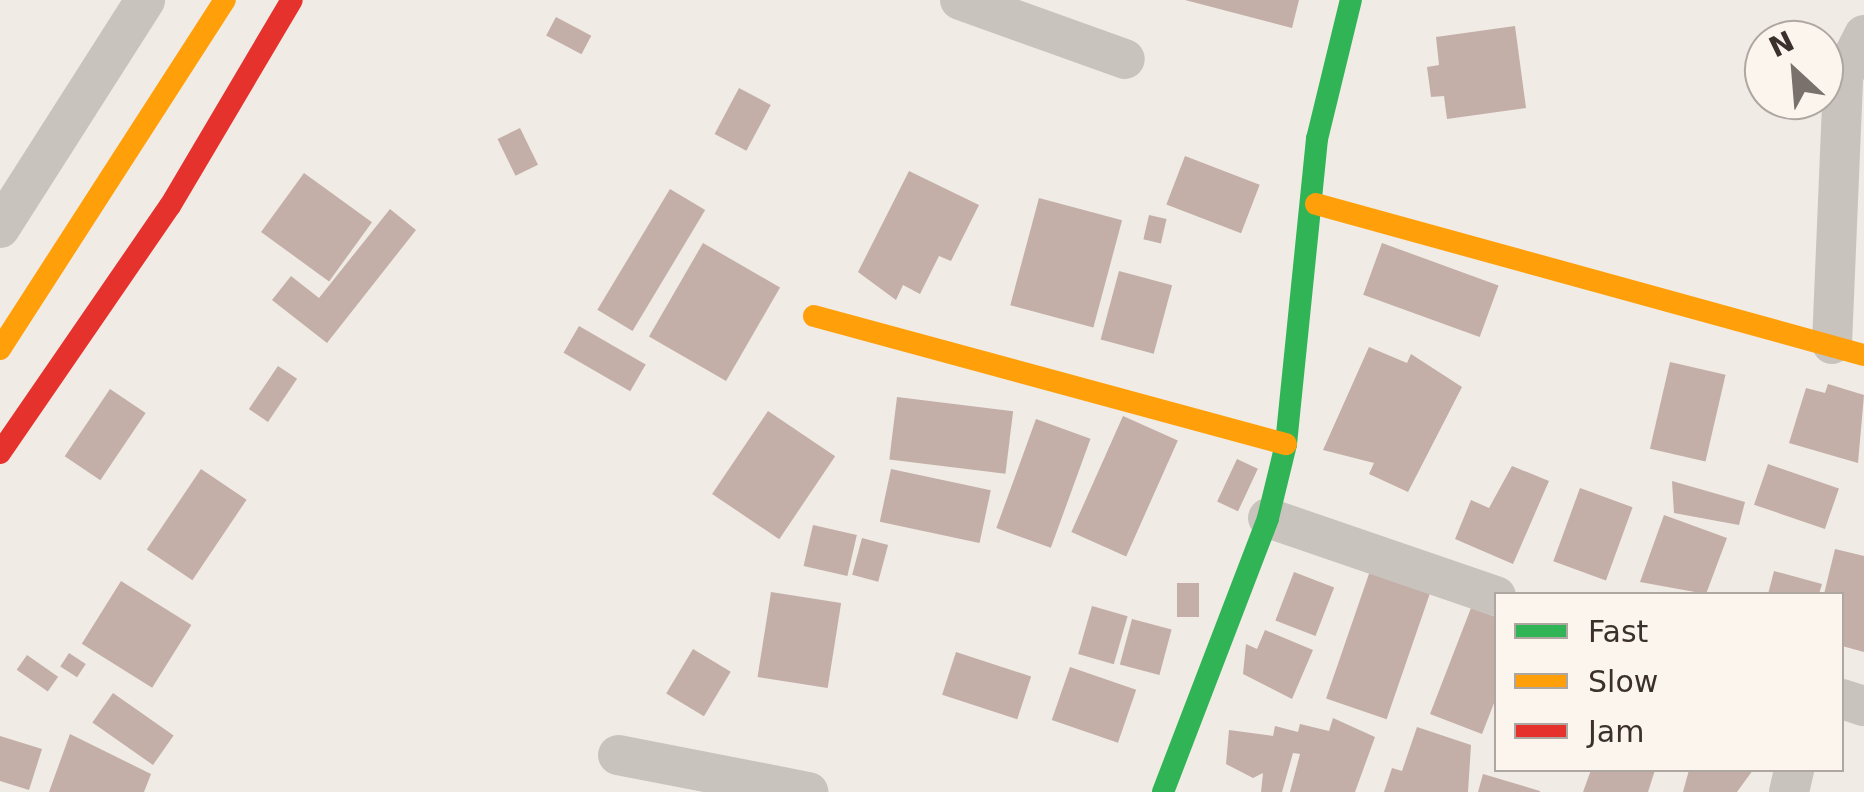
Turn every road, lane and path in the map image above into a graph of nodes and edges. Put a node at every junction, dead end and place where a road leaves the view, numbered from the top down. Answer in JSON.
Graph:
{"nodes":[{"id":1,"x":145,"y":0,"type":"edge"},
{"id":2,"x":225,"y":0,"type":"edge"},
{"id":3,"x":292,"y":0,"type":"edge"},
{"id":4,"x":960,"y":0,"type":"edge"},
{"id":5,"x":1351,"y":0,"type":"edge"},
{"id":6,"x":1864,"y":35,"type":"edge"},
{"id":7,"x":1125,"y":59,"type":"dead end"},
{"id":8,"x":1316,"y":204,"type":"junction"},
{"id":9,"x":0,"y":228,"type":"edge"},
{"id":10,"x":814,"y":316,"type":"dead end"},
{"id":11,"x":0,"y":349,"type":"edge"},
{"id":12,"x":1848,"y":350,"type":"edge"},
{"id":13,"x":1286,"y":444,"type":"junction"},
{"id":14,"x":0,"y":453,"type":"edge"},
{"id":15,"x":1268,"y":518,"type":"junction"},
{"id":16,"x":1494,"y":595,"type":"edge"},
{"id":17,"x":618,"y":755,"type":"dead end"},
{"id":18,"x":808,"y":792,"type":"edge"},
{"id":19,"x":1163,"y":792,"type":"edge"}],
"edges":[{"from":1,"to":9,"type":"street"},
{"from":2,"to":11,"type":"street"},
{"from":3,"to":14,"type":"street"},
{"from":4,"to":7,"type":"street"},
{"from":5,"to":8,"type":"street"},
{"from":6,"to":12,"type":"street"},
{"from":8,"to":12,"type":"street"},
{"from":8,"to":13,"type":"street"},
{"from":10,"to":13,"type":"street"},
{"from":13,"to":15,"type":"street"},
{"from":15,"to":16,"type":"street"},
{"from":15,"to":19,"type":"street"},
{"from":17,"to":18,"type":"street"}]}
